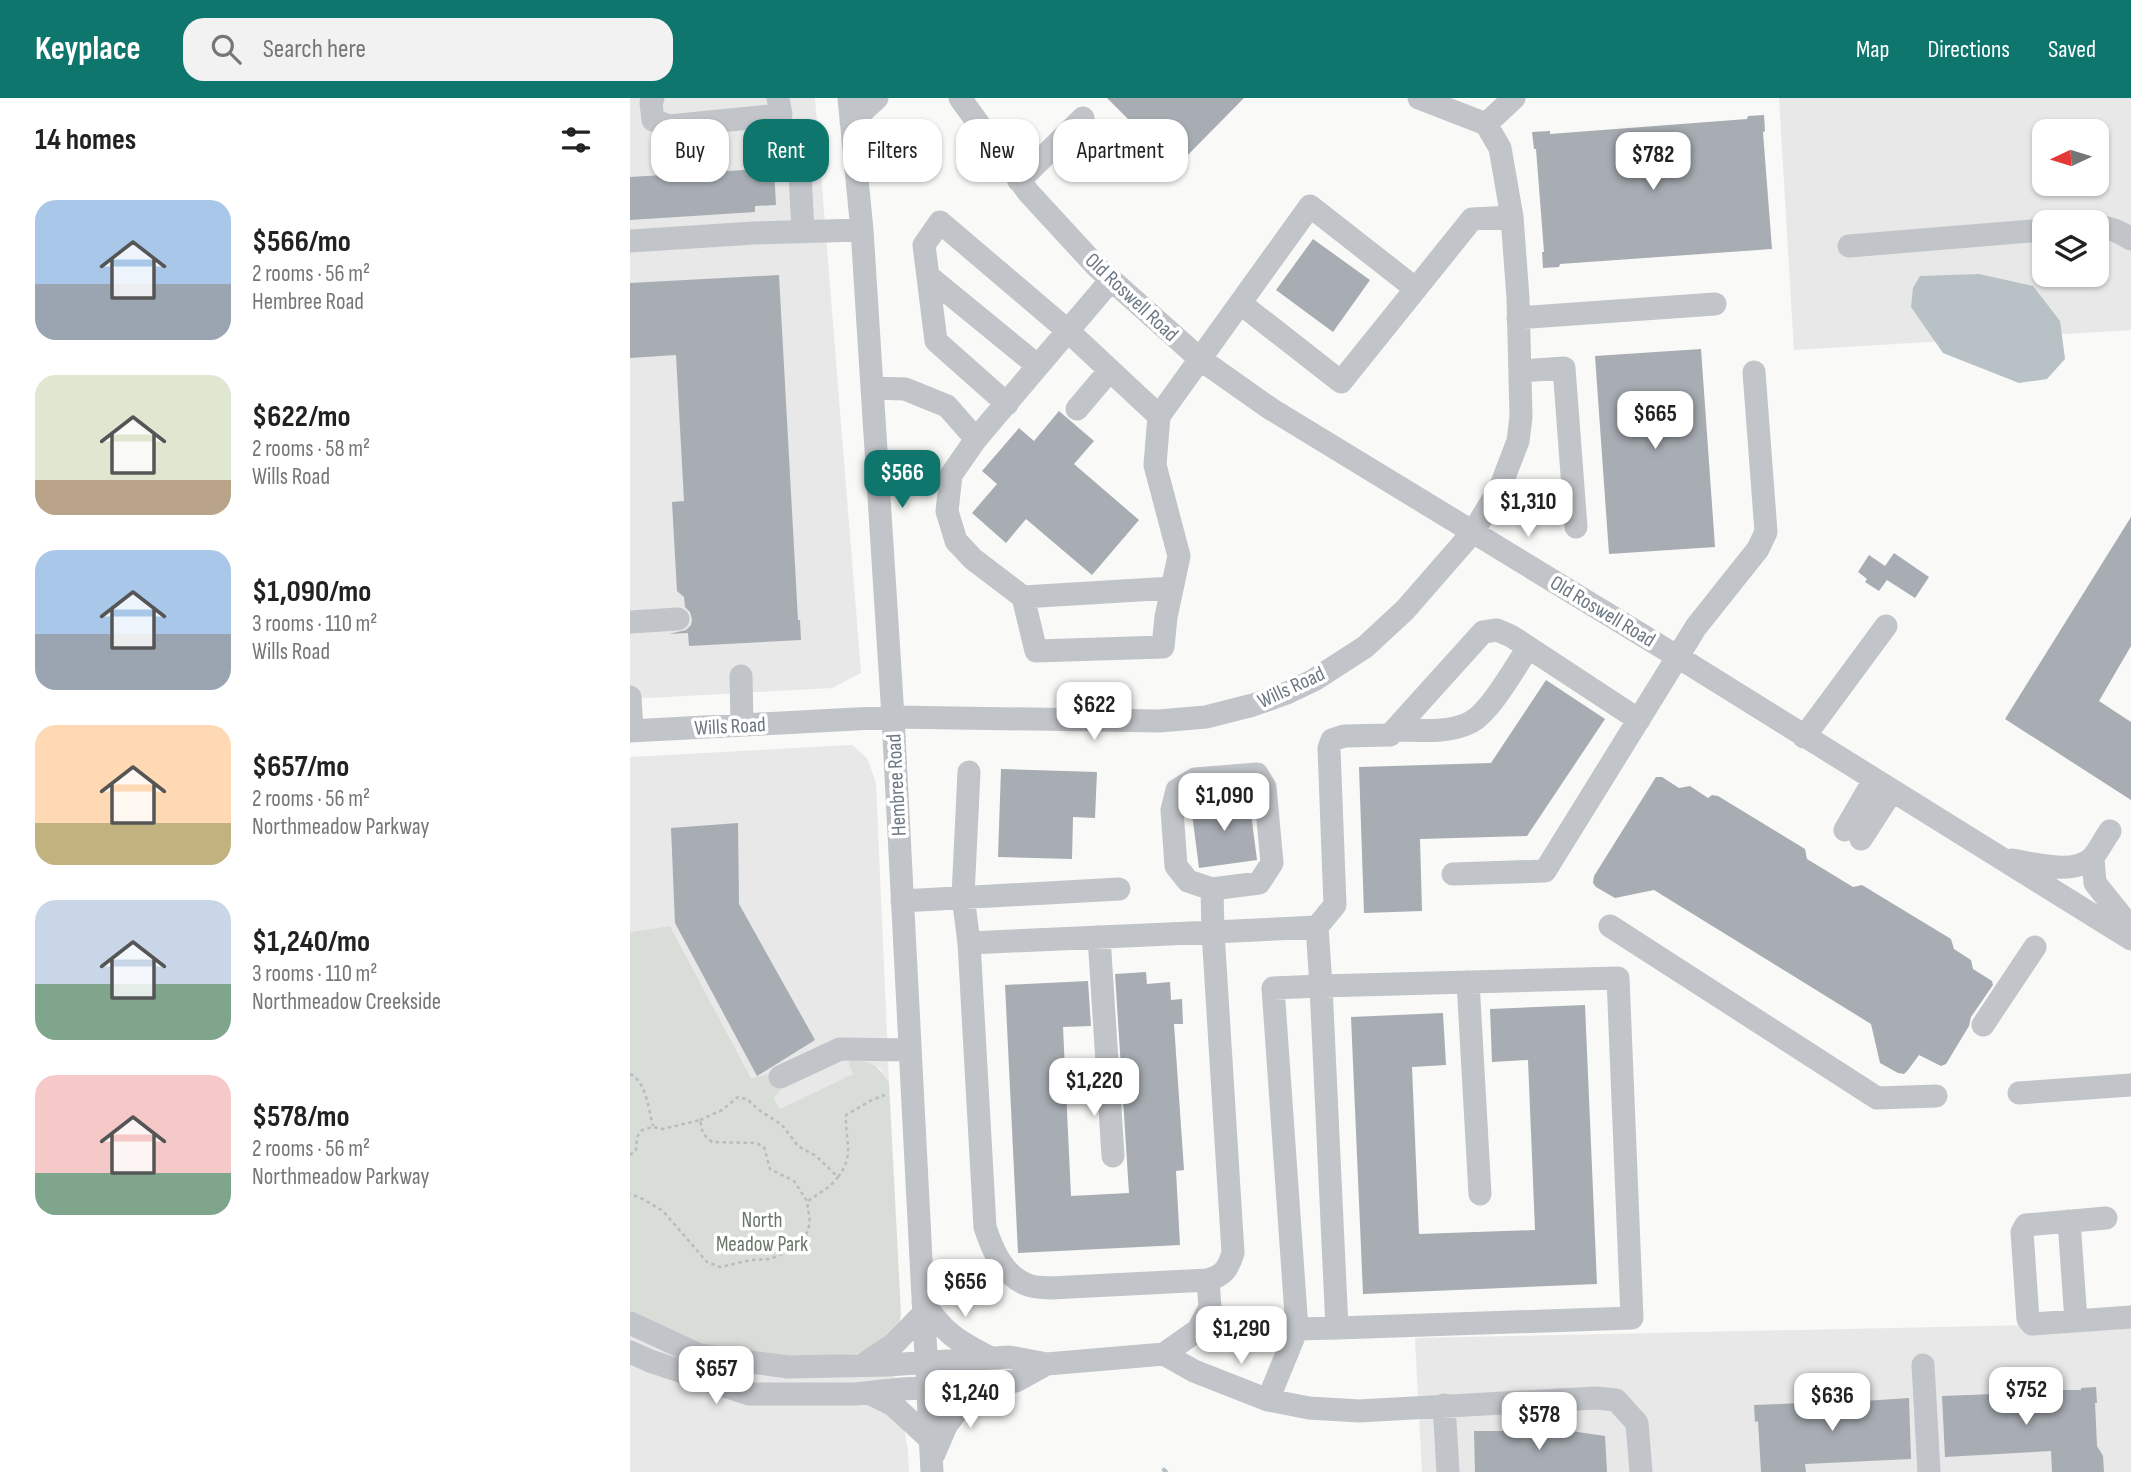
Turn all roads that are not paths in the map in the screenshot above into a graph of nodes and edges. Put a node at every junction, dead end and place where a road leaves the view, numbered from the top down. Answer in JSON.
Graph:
{"nodes":[{"id":1,"x":653,"y":98,"type":"edge"},
{"id":2,"x":778,"y":98,"type":"edge"},
{"id":3,"x":849,"y":98,"type":"edge"},
{"id":4,"x":877,"y":98,"type":"edge"},
{"id":5,"x":960,"y":98,"type":"edge"},
{"id":6,"x":1419,"y":98,"type":"edge"},
{"id":7,"x":1514,"y":98,"type":"edge"},
{"id":8,"x":1083,"y":118,"type":"dead end"},
{"id":9,"x":851,"y":119,"type":"edge"},
{"id":10,"x":854,"y":119,"type":"edge"},
{"id":11,"x":975,"y":119,"type":"edge"},
{"id":12,"x":1486,"y":124,"type":"junction"},
{"id":13,"x":1039,"y":161,"type":"edge"},
{"id":14,"x":800,"y":182,"type":"edge"},
{"id":15,"x":857,"y":182,"type":"edge"},
{"id":16,"x":1020,"y":182,"type":"edge"},
{"id":17,"x":1512,"y":217,"type":"junction"},
{"id":18,"x":2109,"y":229,"type":"edge"},
{"id":19,"x":862,"y":230,"type":"junction"},
{"id":20,"x":2032,"y":231,"type":"edge"},
{"id":21,"x":803,"y":232,"type":"junction"},
{"id":22,"x":2131,"y":239,"type":"edge"},
{"id":23,"x":630,"y":241,"type":"edge"},
{"id":24,"x":1849,"y":246,"type":"dead end"},
{"id":25,"x":928,"y":276,"type":"junction"},
{"id":26,"x":1111,"y":280,"type":"junction"},
{"id":27,"x":1416,"y":289,"type":"junction"},
{"id":28,"x":1240,"y":303,"type":"junction"},
{"id":29,"x":1715,"y":304,"type":"dead end"},
{"id":30,"x":1518,"y":318,"type":"junction"},
{"id":31,"x":1068,"y":331,"type":"junction"},
{"id":32,"x":1200,"y":359,"type":"junction"},
{"id":33,"x":1038,"y":366,"type":"junction"},
{"id":34,"x":1110,"y":370,"type":"junction"},
{"id":35,"x":1520,"y":371,"type":"junction"},
{"id":36,"x":1754,"y":372,"type":"dead end"},
{"id":37,"x":872,"y":388,"type":"junction"},
{"id":38,"x":1007,"y":404,"type":"junction"},
{"id":39,"x":1077,"y":409,"type":"dead end"},
{"id":40,"x":1159,"y":416,"type":"junction"},
{"id":41,"x":976,"y":439,"type":"junction"},
{"id":42,"x":1576,"y":527,"type":"dead end"},
{"id":43,"x":1473,"y":532,"type":"junction"},
{"id":44,"x":1172,"y":588,"type":"junction"},
{"id":45,"x":1023,"y":597,"type":"junction"},
{"id":46,"x":678,"y":619,"type":"dead end"},
{"id":47,"x":630,"y":622,"type":"edge"},
{"id":48,"x":1886,"y":625,"type":"dead end"},
{"id":49,"x":1528,"y":648,"type":"junction"},
{"id":50,"x":1678,"y":657,"type":"junction"},
{"id":51,"x":741,"y":676,"type":"dead end"},
{"id":52,"x":630,"y":697,"type":"edge"},
{"id":53,"x":893,"y":716,"type":"junction"},
{"id":54,"x":1639,"y":720,"type":"junction"},
{"id":55,"x":742,"y":725,"type":"junction"},
{"id":56,"x":1395,"y":730,"type":"junction"},
{"id":57,"x":631,"y":731,"type":"edge"},
{"id":58,"x":1804,"y":737,"type":"junction"},
{"id":59,"x":969,"y":772,"type":"dead end"},
{"id":60,"x":1883,"y":786,"type":"junction"},
{"id":61,"x":2110,"y":831,"type":"dead end"},
{"id":62,"x":1853,"y":835,"type":"dead end"},
{"id":63,"x":2093,"y":858,"type":"junction"},
{"id":64,"x":2001,"y":859,"type":"junction"},
{"id":65,"x":1452,"y":874,"type":"dead end"},
{"id":66,"x":1119,"y":889,"type":"dead end"},
{"id":67,"x":1212,"y":889,"type":"junction"},
{"id":68,"x":963,"y":896,"type":"junction"},
{"id":69,"x":902,"y":901,"type":"junction"},
{"id":70,"x":1610,"y":926,"type":"dead end"},
{"id":71,"x":1317,"y":927,"type":"junction"},
{"id":72,"x":2131,"y":928,"type":"edge"},
{"id":73,"x":1213,"y":932,"type":"junction"},
{"id":74,"x":1099,"y":937,"type":"junction"},
{"id":75,"x":2131,"y":939,"type":"edge"},
{"id":76,"x":969,"y":943,"type":"junction"},
{"id":77,"x":2035,"y":947,"type":"dead end"},
{"id":78,"x":1468,"y":982,"type":"junction"},
{"id":79,"x":1321,"y":986,"type":"junction"},
{"id":80,"x":1983,"y":1025,"type":"dead end"},
{"id":81,"x":910,"y":1050,"type":"junction"},
{"id":82,"x":780,"y":1077,"type":"dead end"},
{"id":83,"x":2131,"y":1084,"type":"edge"},
{"id":84,"x":2019,"y":1093,"type":"dead end"},
{"id":85,"x":1936,"y":1096,"type":"dead end"},
{"id":86,"x":1112,"y":1156,"type":"dead end"},
{"id":87,"x":1480,"y":1194,"type":"dead end"},
{"id":88,"x":2106,"y":1218,"type":"dead end"},
{"id":89,"x":2068,"y":1221,"type":"junction"},
{"id":90,"x":1208,"y":1280,"type":"junction"},
{"id":91,"x":923,"y":1308,"type":"junction"},
{"id":92,"x":2131,"y":1317,"type":"edge"},
{"id":93,"x":2077,"y":1321,"type":"junction"},
{"id":94,"x":630,"y":1323,"type":"edge"},
{"id":95,"x":1337,"y":1328,"type":"junction"},
{"id":96,"x":1297,"y":1329,"type":"junction"},
{"id":97,"x":630,"y":1352,"type":"edge"},
{"id":98,"x":1164,"y":1354,"type":"junction"},
{"id":99,"x":989,"y":1357,"type":"junction"},
{"id":100,"x":926,"y":1362,"type":"junction"},
{"id":101,"x":864,"y":1364,"type":"junction"},
{"id":102,"x":1047,"y":1364,"type":"junction"},
{"id":103,"x":1923,"y":1365,"type":"dead end"},
{"id":104,"x":992,"y":1384,"type":"junction"},
{"id":105,"x":929,"y":1388,"type":"junction"},
{"id":106,"x":869,"y":1393,"type":"junction"},
{"id":107,"x":1268,"y":1400,"type":"junction"},
{"id":108,"x":1444,"y":1405,"type":"junction"},
{"id":109,"x":931,"y":1457,"type":"edge"},
{"id":110,"x":1448,"y":1472,"type":"edge"},
{"id":111,"x":1641,"y":1472,"type":"edge"},
{"id":112,"x":1929,"y":1472,"type":"edge"}],
"edges":[{"from":1,"to":2,"type":"street"},
{"from":3,"to":9,"type":"street","name":"Hembree Road"},
{"from":4,"to":10,"type":"street"},
{"from":5,"to":11,"type":"street","name":"Old Roswell Road"},
{"from":6,"to":12,"type":"street"},
{"from":7,"to":12,"type":"street"},
{"from":8,"to":13,"type":"street"},
{"from":12,"to":17,"type":"street","name":"Wills Road"},
{"from":14,"to":21,"type":"street"},
{"from":15,"to":19,"type":"street","name":"Hembree Road"},
{"from":16,"to":26,"type":"street","name":"Old Roswell Road"},
{"from":17,"to":27,"type":"street"},
{"from":17,"to":30,"type":"street","name":"Wills Road"},
{"from":18,"to":22,"type":"street"},
{"from":19,"to":21,"type":"street"},
{"from":19,"to":37,"type":"street","name":"Hembree Road"},
{"from":20,"to":24,"type":"street"},
{"from":21,"to":23,"type":"street"},
{"from":25,"to":31,"type":"street"},
{"from":25,"to":33,"type":"street"},
{"from":25,"to":38,"type":"street"},
{"from":26,"to":31,"type":"street"},
{"from":26,"to":32,"type":"street","name":"Old Roswell Road"},
{"from":27,"to":28,"type":"street"},
{"from":27,"to":28,"type":"street"},
{"from":28,"to":32,"type":"street"},
{"from":29,"to":30,"type":"street"},
{"from":30,"to":35,"type":"street","name":"Wills Road"},
{"from":31,"to":33,"type":"street"},
{"from":31,"to":34,"type":"street"},
{"from":32,"to":40,"type":"street"},
{"from":32,"to":43,"type":"street","name":"Old Roswell Road"},
{"from":33,"to":38,"type":"street"},
{"from":34,"to":39,"type":"street"},
{"from":34,"to":40,"type":"street"},
{"from":35,"to":42,"type":"street"},
{"from":35,"to":43,"type":"street","name":"Wills Road"},
{"from":36,"to":50,"type":"street"},
{"from":37,"to":41,"type":"street"},
{"from":37,"to":53,"type":"street","name":"Hembree Road"},
{"from":38,"to":41,"type":"street"},
{"from":40,"to":44,"type":"street"},
{"from":41,"to":45,"type":"street"},
{"from":43,"to":50,"type":"street","name":"Old Roswell Road"},
{"from":43,"to":53,"type":"street","name":"Wills Road"},
{"from":44,"to":45,"type":"street"},
{"from":44,"to":45,"type":"street"},
{"from":46,"to":47,"type":"street"},
{"from":48,"to":58,"type":"street"},
{"from":49,"to":54,"type":"street"},
{"from":49,"to":56,"type":"street"},
{"from":49,"to":56,"type":"street"},
{"from":50,"to":54,"type":"street"},
{"from":50,"to":58,"type":"street","name":"Old Roswell Road"},
{"from":51,"to":55,"type":"street"},
{"from":52,"to":57,"type":"street"},
{"from":53,"to":55,"type":"street","name":"Wills Road"},
{"from":53,"to":69,"type":"street","name":"Hembree Road"},
{"from":54,"to":65,"type":"street"},
{"from":55,"to":57,"type":"street","name":"Wills Road"},
{"from":56,"to":71,"type":"street"},
{"from":58,"to":60,"type":"street","name":"Old Roswell Road"},
{"from":59,"to":68,"type":"street"},
{"from":60,"to":62,"type":"street"},
{"from":60,"to":64,"type":"street","name":"Old Roswell Road"},
{"from":61,"to":63,"type":"street"},
{"from":63,"to":64,"type":"street"},
{"from":63,"to":72,"type":"street"},
{"from":64,"to":75,"type":"street","name":"Old Roswell Road"},
{"from":66,"to":68,"type":"street"},
{"from":67,"to":67,"type":"street"},
{"from":67,"to":73,"type":"street"},
{"from":68,"to":69,"type":"street"},
{"from":68,"to":76,"type":"street"},
{"from":69,"to":81,"type":"street","name":"Hembree Road"},
{"from":70,"to":85,"type":"street"},
{"from":71,"to":73,"type":"street"},
{"from":71,"to":79,"type":"street"},
{"from":73,"to":74,"type":"street"},
{"from":73,"to":90,"type":"street"},
{"from":74,"to":76,"type":"street"},
{"from":74,"to":86,"type":"street"},
{"from":76,"to":90,"type":"street"},
{"from":77,"to":80,"type":"street"},
{"from":78,"to":79,"type":"street"},
{"from":78,"to":87,"type":"street"},
{"from":78,"to":95,"type":"street"},
{"from":79,"to":95,"type":"street"},
{"from":79,"to":96,"type":"street"},
{"from":81,"to":82,"type":"street"},
{"from":81,"to":91,"type":"street","name":"Hembree Road"},
{"from":83,"to":84,"type":"street"},
{"from":88,"to":89,"type":"street"},
{"from":89,"to":93,"type":"street"},
{"from":89,"to":93,"type":"street"},
{"from":90,"to":98,"type":"street"},
{"from":91,"to":99,"type":"street"},
{"from":91,"to":100,"type":"street","name":"Hembree Road"},
{"from":91,"to":101,"type":"street"},
{"from":92,"to":93,"type":"street"},
{"from":94,"to":101,"type":"street"},
{"from":95,"to":96,"type":"street"},
{"from":96,"to":107,"type":"street"},
{"from":97,"to":106,"type":"street"},
{"from":98,"to":102,"type":"street"},
{"from":98,"to":107,"type":"street"},
{"from":99,"to":100,"type":"street"},
{"from":99,"to":102,"type":"street"},
{"from":100,"to":101,"type":"street"},
{"from":100,"to":105,"type":"street","name":"Hembree Road"},
{"from":102,"to":104,"type":"street"},
{"from":103,"to":112,"type":"street"},
{"from":104,"to":105,"type":"street"},
{"from":104,"to":109,"type":"street"},
{"from":105,"to":106,"type":"street"},
{"from":105,"to":109,"type":"street","name":"Hembree Road"},
{"from":106,"to":109,"type":"street"},
{"from":107,"to":108,"type":"street"},
{"from":108,"to":110,"type":"street"},
{"from":108,"to":111,"type":"street"}]}
